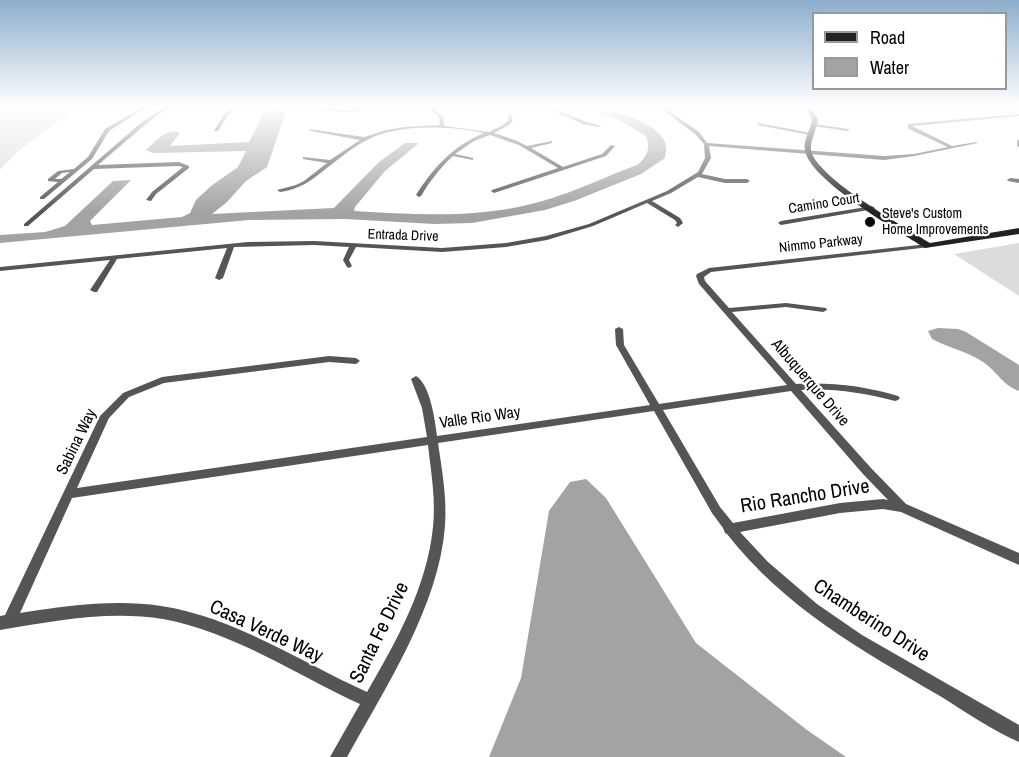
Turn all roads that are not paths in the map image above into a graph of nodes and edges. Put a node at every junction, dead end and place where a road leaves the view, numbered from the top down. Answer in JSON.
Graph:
{"nodes":[{"id":1,"x":100,"y":142,"type":"edge"},
{"id":2,"x":122,"y":142,"type":"edge"},
{"id":3,"x":360,"y":142,"type":"edge"},
{"id":4,"x":469,"y":142,"type":"edge"},
{"id":5,"x":514,"y":142,"type":"edge"},
{"id":6,"x":549,"y":142,"type":"edge"},
{"id":7,"x":810,"y":142,"type":"edge"},
{"id":8,"x":942,"y":142,"type":"edge"},
{"id":9,"x":974,"y":142,"type":"edge"},
{"id":10,"x":706,"y":144,"type":"joint"},
{"id":11,"x":613,"y":146,"type":"dead end"},
{"id":12,"x":950,"y":146,"type":"junction"},
{"id":13,"x":525,"y":148,"type":"junction"},
{"id":14,"x":809,"y":153,"type":"junction"},
{"id":15,"x":452,"y":154,"type":"junction"},
{"id":16,"x":305,"y":158,"type":"dead end"},
{"id":17,"x":471,"y":159,"type":"dead end"},
{"id":18,"x":330,"y":162,"type":"junction"},
{"id":19,"x":94,"y":166,"type":"junction"},
{"id":20,"x":563,"y":169,"type":"junction"},
{"id":21,"x":76,"y":170,"type":"junction"},
{"id":22,"x":698,"y":175,"type":"junction"},
{"id":23,"x":1010,"y":180,"type":"dead end"},
{"id":24,"x":62,"y":181,"type":"junction"},
{"id":25,"x":1019,"y":181,"type":"edge"},
{"id":26,"x":747,"y":182,"type":"dead end"},
{"id":27,"x":280,"y":190,"type":"dead end"},
{"id":28,"x":494,"y":192,"type":"dead end"},
{"id":29,"x":419,"y":195,"type":"dead end"},
{"id":30,"x":42,"y":198,"type":"dead end"},
{"id":31,"x":149,"y":200,"type":"dead end"},
{"id":32,"x":647,"y":201,"type":"junction"},
{"id":33,"x":872,"y":208,"type":"junction"},
{"id":34,"x":781,"y":223,"type":"dead end"},
{"id":35,"x":26,"y":225,"type":"dead end"},
{"id":36,"x":678,"y":225,"type":"dead end"},
{"id":37,"x":1019,"y":231,"type":"edge"},
{"id":38,"x":231,"y":246,"type":"junction"},
{"id":39,"x":353,"y":246,"type":"junction"},
{"id":40,"x":928,"y":246,"type":"junction"},
{"id":41,"x":115,"y":257,"type":"junction"},
{"id":42,"x":349,"y":266,"type":"dead end"},
{"id":43,"x":0,"y":269,"type":"edge"},
{"id":44,"x":700,"y":276,"type":"joint"},
{"id":45,"x":219,"y":278,"type":"dead end"},
{"id":46,"x":94,"y":290,"type":"dead end"},
{"id":47,"x":727,"y":310,"type":"junction"},
{"id":48,"x":823,"y":310,"type":"dead end"},
{"id":49,"x":620,"y":329,"type":"dead end"},
{"id":50,"x":356,"y":361,"type":"dead end"},
{"id":51,"x":416,"y":379,"type":"dead end"},
{"id":52,"x":794,"y":387,"type":"junction"},
{"id":53,"x":895,"y":398,"type":"dead end"},
{"id":54,"x":656,"y":408,"type":"junction"},
{"id":55,"x":433,"y":440,"type":"junction"},
{"id":56,"x":68,"y":494,"type":"junction"},
{"id":57,"x":902,"y":507,"type":"junction"},
{"id":58,"x":729,"y":529,"type":"junction"},
{"id":59,"x":1019,"y":559,"type":"edge"},
{"id":60,"x":4,"y":623,"type":"edge"},
{"id":61,"x":369,"y":701,"type":"junction"},
{"id":62,"x":1019,"y":734,"type":"edge"},
{"id":63,"x":338,"y":757,"type":"edge"}],
"edges":[{"from":1,"to":21,"type":"street"},
{"from":2,"to":19,"type":"street"},
{"from":3,"to":18,"type":"street"},
{"from":4,"to":15,"type":"street"},
{"from":5,"to":13,"type":"street"},
{"from":6,"to":13,"type":"street"},
{"from":7,"to":14,"type":"street"},
{"from":8,"to":12,"type":"street"},
{"from":9,"to":12,"type":"street"},
{"from":10,"to":14,"type":"street"},
{"from":10,"to":22,"type":"street"},
{"from":11,"to":20,"type":"street"},
{"from":12,"to":14,"type":"street"},
{"from":13,"to":20,"type":"street"},
{"from":14,"to":33,"type":"street"},
{"from":15,"to":17,"type":"street"},
{"from":15,"to":29,"type":"street"},
{"from":16,"to":18,"type":"street"},
{"from":18,"to":27,"type":"street"},
{"from":19,"to":31,"type":"street"},
{"from":19,"to":35,"type":"street"},
{"from":20,"to":28,"type":"street"},
{"from":21,"to":24,"type":"street"},
{"from":21,"to":24,"type":"street"},
{"from":22,"to":26,"type":"street"},
{"from":22,"to":32,"type":"street","name":"Entrada Drive"},
{"from":23,"to":25,"type":"street"},
{"from":24,"to":30,"type":"street"},
{"from":32,"to":36,"type":"street"},
{"from":32,"to":39,"type":"street","name":"Entrada Drive"},
{"from":33,"to":34,"type":"street","name":"Camino Court"},
{"from":33,"to":40,"type":"street"},
{"from":37,"to":40,"type":"street","name":"Nimmo Parkway"},
{"from":38,"to":39,"type":"street","name":"Entrada Drive"},
{"from":38,"to":41,"type":"street","name":"Entrada Drive"},
{"from":38,"to":45,"type":"street"},
{"from":39,"to":42,"type":"street"},
{"from":40,"to":44,"type":"street","name":"Nimmo Parkway"},
{"from":41,"to":43,"type":"street","name":"Entrada Drive"},
{"from":41,"to":46,"type":"street"},
{"from":44,"to":47,"type":"street","name":"Albuquerque Drive"},
{"from":47,"to":48,"type":"street"},
{"from":47,"to":52,"type":"street","name":"Albuquerque Drive"},
{"from":49,"to":54,"type":"street","name":"Chamberino Drive"},
{"from":50,"to":56,"type":"street","name":"Sabina Way"},
{"from":51,"to":55,"type":"street","name":"Santa Fe Drive"},
{"from":52,"to":53,"type":"street","name":"Valle Rio Way"},
{"from":52,"to":54,"type":"street","name":"Valle Rio Way"},
{"from":52,"to":57,"type":"street","name":"Albuquerque Drive"},
{"from":54,"to":55,"type":"street","name":"Valle Rio Way"},
{"from":54,"to":58,"type":"street","name":"Chamberino Drive"},
{"from":55,"to":56,"type":"street","name":"Valle Rio Way"},
{"from":55,"to":61,"type":"street","name":"Santa Fe Drive"},
{"from":56,"to":60,"type":"street","name":"Sabina Way"},
{"from":57,"to":58,"type":"street","name":"Rio Rancho Drive"},
{"from":57,"to":59,"type":"street","name":"Rio Rancho Drive"},
{"from":58,"to":62,"type":"street","name":"Chamberino Drive"},
{"from":60,"to":61,"type":"street","name":"Casa Verde Way"},
{"from":61,"to":63,"type":"street","name":"Santa Fe Drive"}]}
